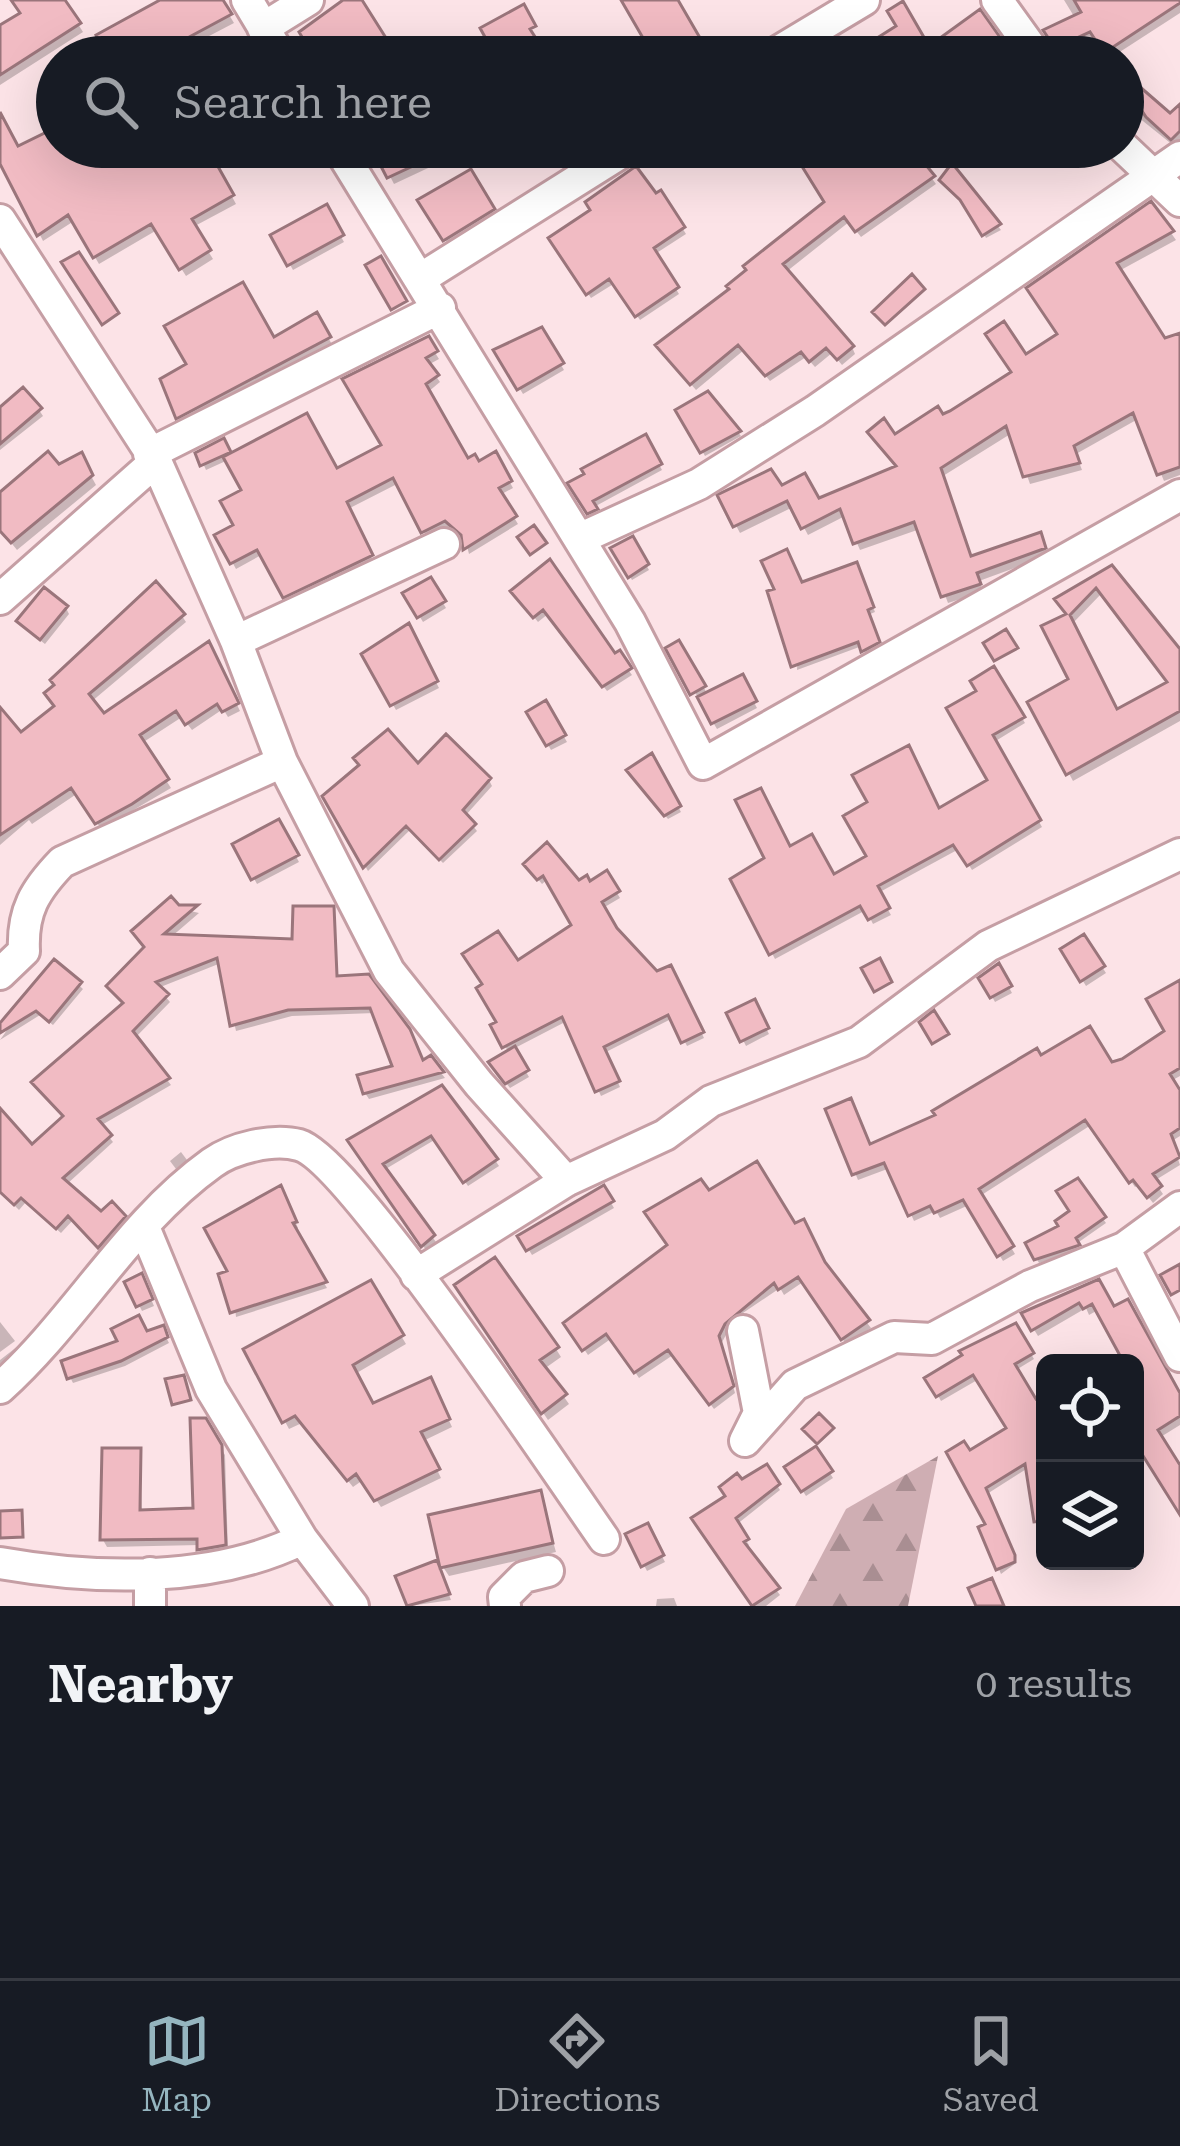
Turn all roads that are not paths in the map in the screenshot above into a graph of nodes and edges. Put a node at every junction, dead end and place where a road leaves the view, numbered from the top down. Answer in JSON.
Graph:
{"nodes":[{"id":1,"x":247,"y":0,"type":"edge"},
{"id":2,"x":308,"y":0,"type":"edge"},
{"id":3,"x":864,"y":0,"type":"edge"},
{"id":4,"x":997,"y":0,"type":"edge"},
{"id":5,"x":263,"y":28,"type":"junction"},
{"id":6,"x":268,"y":36,"type":"edge"},
{"id":7,"x":804,"y":36,"type":"edge"},
{"id":8,"x":1023,"y":36,"type":"edge"},
{"id":9,"x":1167,"y":165,"type":"edge"},
{"id":10,"x":351,"y":168,"type":"edge"},
{"id":11,"x":597,"y":168,"type":"edge"},
{"id":12,"x":1180,"y":201,"type":"edge"},
{"id":13,"x":0,"y":220,"type":"edge"},
{"id":14,"x":420,"y":279,"type":"junction"},
{"id":15,"x":440,"y":308,"type":"junction"},
{"id":16,"x":153,"y":458,"type":"junction"},
{"id":17,"x":1180,"y":495,"type":"edge"},
{"id":18,"x":579,"y":538,"type":"junction"},
{"id":19,"x":444,"y":544,"type":"dead end"},
{"id":20,"x":0,"y":599,"type":"edge"},
{"id":21,"x":236,"y":640,"type":"junction"},
{"id":22,"x":282,"y":763,"type":"junction"},
{"id":23,"x":1180,"y":854,"type":"edge"},
{"id":24,"x":0,"y":974,"type":"edge"},
{"id":25,"x":566,"y":1180,"type":"junction"},
{"id":26,"x":1180,"y":1207,"type":"edge"},
{"id":27,"x":144,"y":1227,"type":"junction"},
{"id":28,"x":1124,"y":1248,"type":"junction"},
{"id":29,"x":416,"y":1275,"type":"junction"},
{"id":30,"x":742,"y":1331,"type":"dead end"},
{"id":31,"x":1180,"y":1356,"type":"edge"},
{"id":32,"x":0,"y":1388,"type":"edge"},
{"id":33,"x":302,"y":1539,"type":"junction"},
{"id":34,"x":604,"y":1539,"type":"dead end"},
{"id":35,"x":0,"y":1563,"type":"edge"},
{"id":36,"x":548,"y":1571,"type":"dead end"},
{"id":37,"x":150,"y":1573,"type":"junction"},
{"id":38,"x":151,"y":1606,"type":"edge"},
{"id":39,"x":352,"y":1606,"type":"edge"},
{"id":40,"x":505,"y":1606,"type":"edge"}],
"edges":[{"from":1,"to":5,"type":"street"},
{"from":2,"to":5,"type":"street"},
{"from":3,"to":7,"type":"street"},
{"from":4,"to":8,"type":"street"},
{"from":5,"to":6,"type":"street"},
{"from":9,"to":12,"type":"street"},
{"from":9,"to":18,"type":"street"},
{"from":10,"to":14,"type":"street"},
{"from":11,"to":14,"type":"street"},
{"from":13,"to":16,"type":"street"},
{"from":14,"to":15,"type":"street"},
{"from":15,"to":16,"type":"street"},
{"from":15,"to":18,"type":"street"},
{"from":16,"to":20,"type":"street"},
{"from":16,"to":21,"type":"street"},
{"from":17,"to":18,"type":"street"},
{"from":19,"to":21,"type":"street"},
{"from":21,"to":22,"type":"street"},
{"from":22,"to":24,"type":"street"},
{"from":22,"to":25,"type":"street"},
{"from":23,"to":25,"type":"street"},
{"from":25,"to":29,"type":"street"},
{"from":26,"to":28,"type":"street"},
{"from":27,"to":29,"type":"street"},
{"from":27,"to":32,"type":"street"},
{"from":27,"to":33,"type":"street"},
{"from":28,"to":30,"type":"street"},
{"from":28,"to":31,"type":"street"},
{"from":29,"to":34,"type":"street"},
{"from":33,"to":37,"type":"street"},
{"from":33,"to":39,"type":"street"},
{"from":35,"to":37,"type":"street"},
{"from":36,"to":40,"type":"street"},
{"from":37,"to":38,"type":"street"}]}
